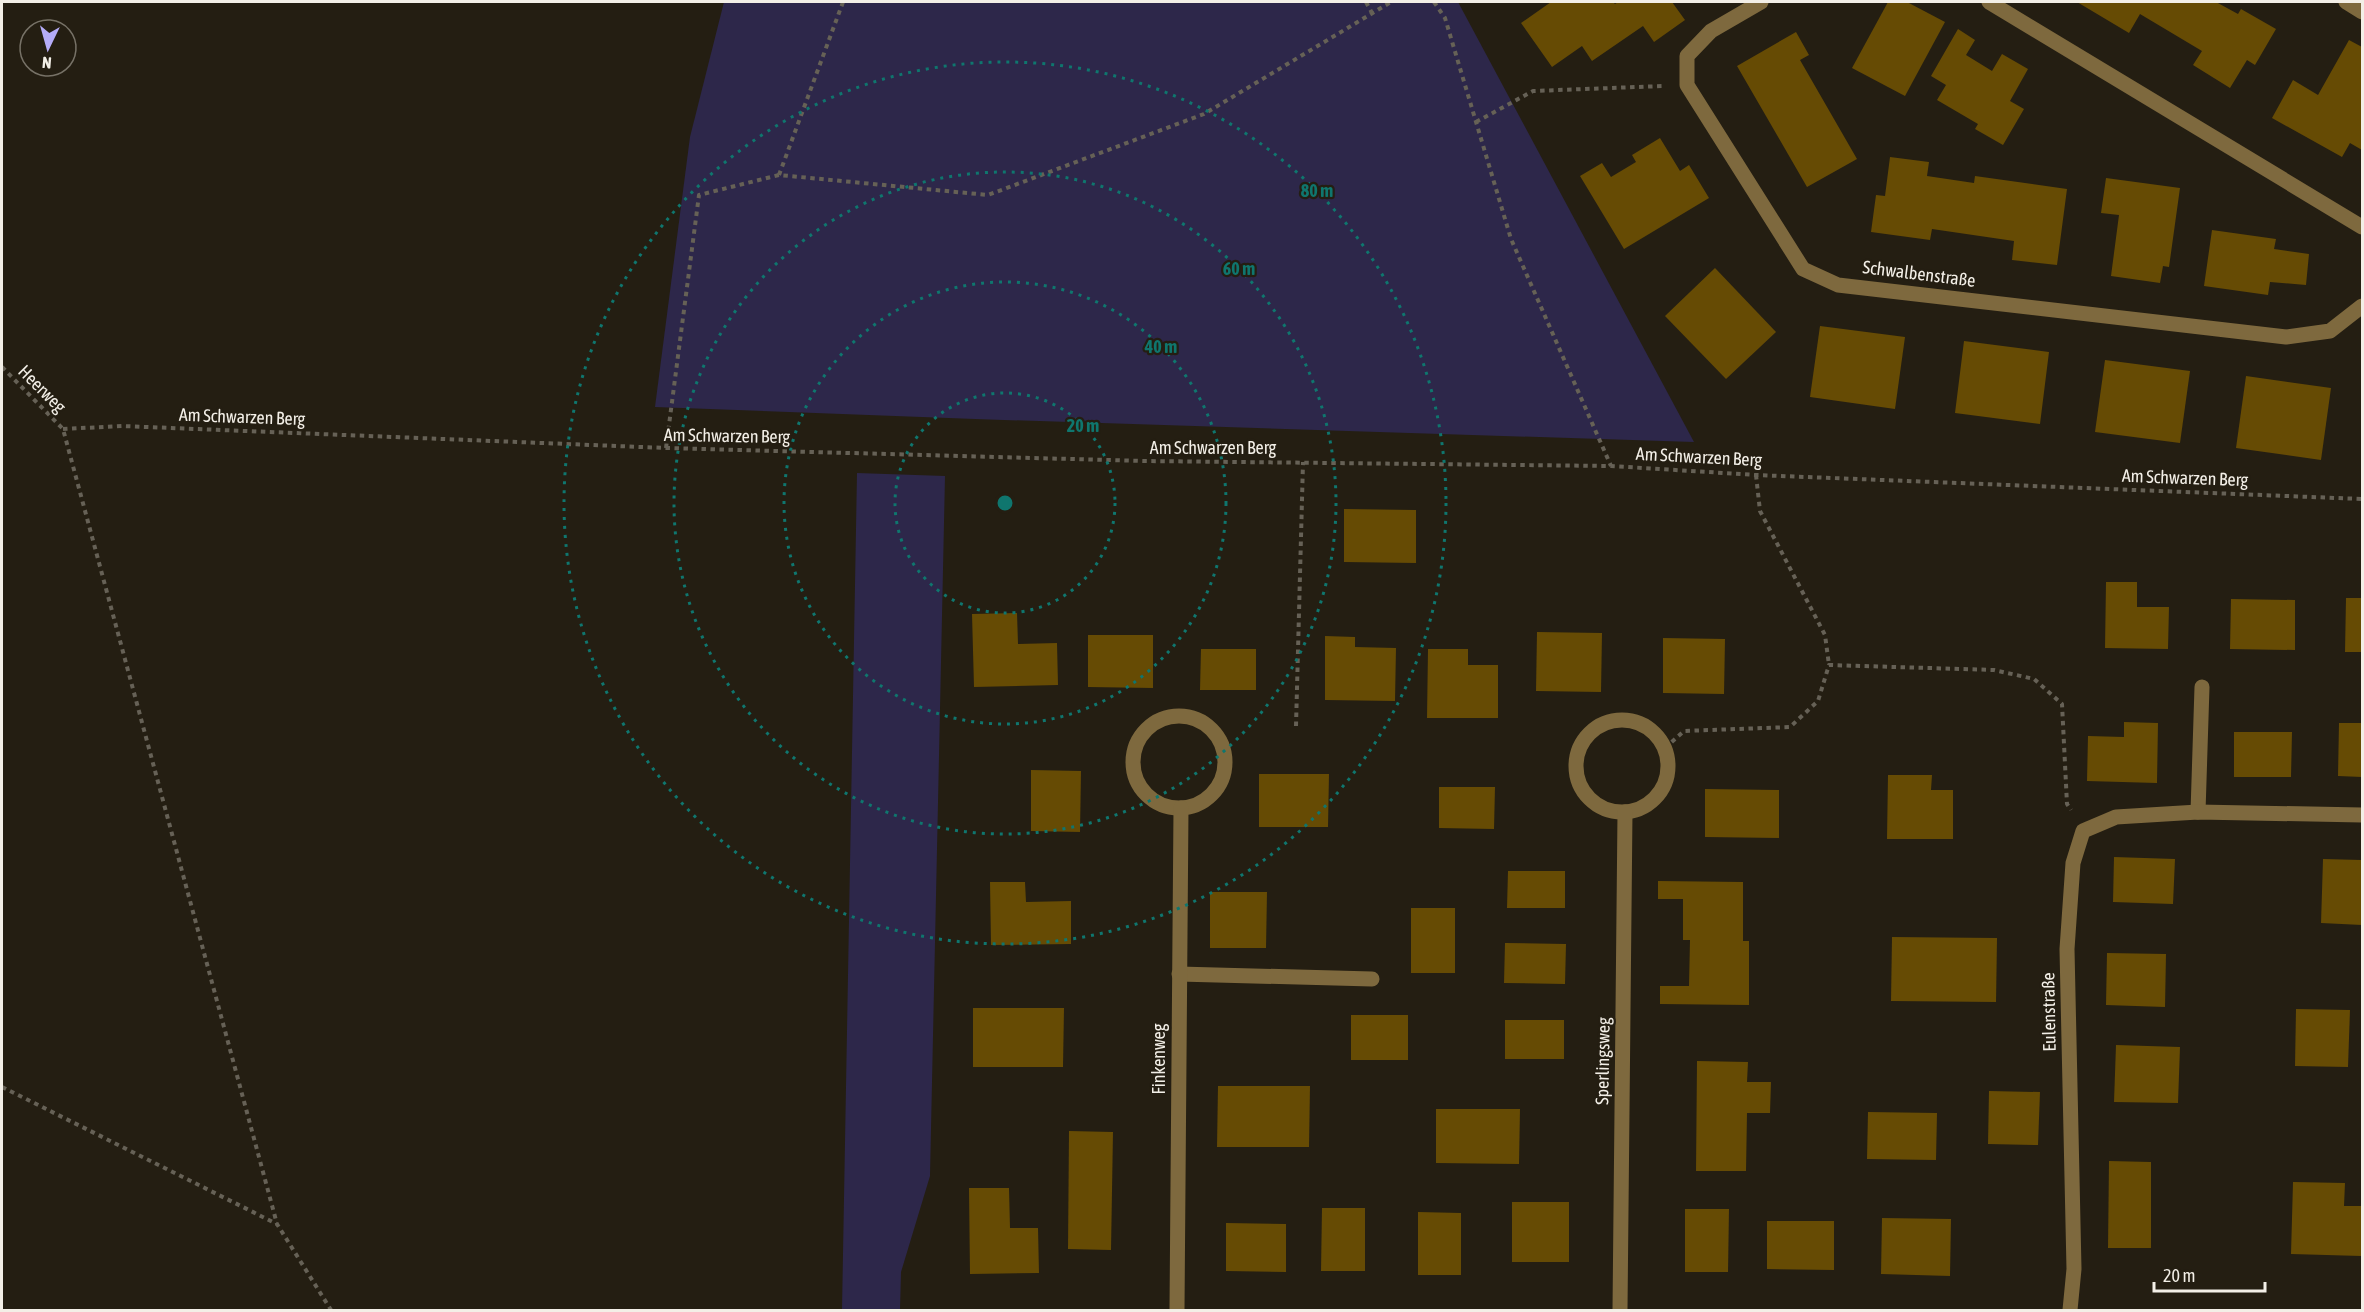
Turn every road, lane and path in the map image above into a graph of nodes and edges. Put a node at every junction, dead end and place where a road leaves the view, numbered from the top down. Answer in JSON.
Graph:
{"nodes":[{"id":1,"x":843,"y":2,"type":"edge"},
{"id":2,"x":1366,"y":2,"type":"edge"},
{"id":3,"x":1391,"y":2,"type":"edge"},
{"id":4,"x":1434,"y":2,"type":"edge"},
{"id":5,"x":1761,"y":2,"type":"edge"},
{"id":6,"x":1989,"y":2,"type":"edge"},
{"id":7,"x":2346,"y":2,"type":"edge"},
{"id":8,"x":2362,"y":12,"type":"edge"},
{"id":9,"x":1372,"y":13,"type":"junction"},
{"id":10,"x":1687,"y":85,"type":"junction"},
{"id":11,"x":1476,"y":122,"type":"junction"},
{"id":12,"x":778,"y":175,"type":"junction"},
{"id":13,"x":2362,"y":227,"type":"edge"},
{"id":14,"x":2362,"y":306,"type":"edge"},
{"id":15,"x":2,"y":367,"type":"edge"},
{"id":16,"x":63,"y":429,"type":"junction"},
{"id":17,"x":666,"y":448,"type":"junction"},
{"id":18,"x":1303,"y":462,"type":"junction"},
{"id":19,"x":1611,"y":466,"type":"junction"},
{"id":20,"x":1756,"y":475,"type":"junction"},
{"id":21,"x":2362,"y":499,"type":"edge"},
{"id":22,"x":1829,"y":665,"type":"junction"},
{"id":23,"x":2202,"y":687,"type":"dead end"},
{"id":24,"x":1296,"y":726,"type":"dead end"},
{"id":25,"x":1665,"y":748,"type":"junction"},
{"id":26,"x":1181,"y":808,"type":"junction"},
{"id":27,"x":1625,"y":812,"type":"junction"},
{"id":28,"x":2198,"y":812,"type":"junction"},
{"id":29,"x":2362,"y":815,"type":"edge"},
{"id":30,"x":2083,"y":831,"type":"junction"},
{"id":31,"x":1179,"y":974,"type":"junction"},
{"id":32,"x":1372,"y":978,"type":"dead end"},
{"id":33,"x":2,"y":1087,"type":"edge"},
{"id":34,"x":278,"y":1224,"type":"junction"},
{"id":35,"x":331,"y":1311,"type":"edge"},
{"id":36,"x":1178,"y":1311,"type":"edge"},
{"id":37,"x":1620,"y":1311,"type":"edge"},
{"id":38,"x":2070,"y":1311,"type":"edge"}],
"edges":[{"from":1,"to":12,"type":"path"},
{"from":2,"to":9,"type":"path"},
{"from":3,"to":9,"type":"path"},
{"from":4,"to":11,"type":"path"},
{"from":5,"to":10,"type":"street"},
{"from":6,"to":13,"type":"street"},
{"from":7,"to":8,"type":"street"},
{"from":9,"to":12,"type":"path"},
{"from":10,"to":11,"type":"path"},
{"from":10,"to":14,"type":"street","name":"Schwalbenstraße"},
{"from":11,"to":19,"type":"path"},
{"from":12,"to":17,"type":"path"},
{"from":15,"to":16,"type":"path","name":"Heerweg"},
{"from":16,"to":17,"type":"path","name":"Am Schwarzen Berg"},
{"from":16,"to":34,"type":"path"},
{"from":17,"to":18,"type":"path","name":"Am Schwarzen Berg"},
{"from":18,"to":19,"type":"path","name":"Am Schwarzen Berg"},
{"from":18,"to":24,"type":"path"},
{"from":19,"to":20,"type":"path","name":"Am Schwarzen Berg"},
{"from":20,"to":21,"type":"path","name":"Am Schwarzen Berg"},
{"from":20,"to":22,"type":"path"},
{"from":22,"to":25,"type":"path"},
{"from":22,"to":30,"type":"path"},
{"from":23,"to":28,"type":"street"},
{"from":25,"to":27,"type":"street"},
{"from":25,"to":27,"type":"street"},
{"from":26,"to":26,"type":"street"},
{"from":26,"to":31,"type":"street","name":"Finkenweg"},
{"from":27,"to":37,"type":"street","name":"Sperlingsweg"},
{"from":28,"to":29,"type":"street"},
{"from":28,"to":30,"type":"street"},
{"from":30,"to":38,"type":"street","name":"Eulenstraße"},
{"from":31,"to":32,"type":"street"},
{"from":31,"to":36,"type":"street","name":"Finkenweg"},
{"from":33,"to":34,"type":"path"},
{"from":34,"to":35,"type":"path"}]}
